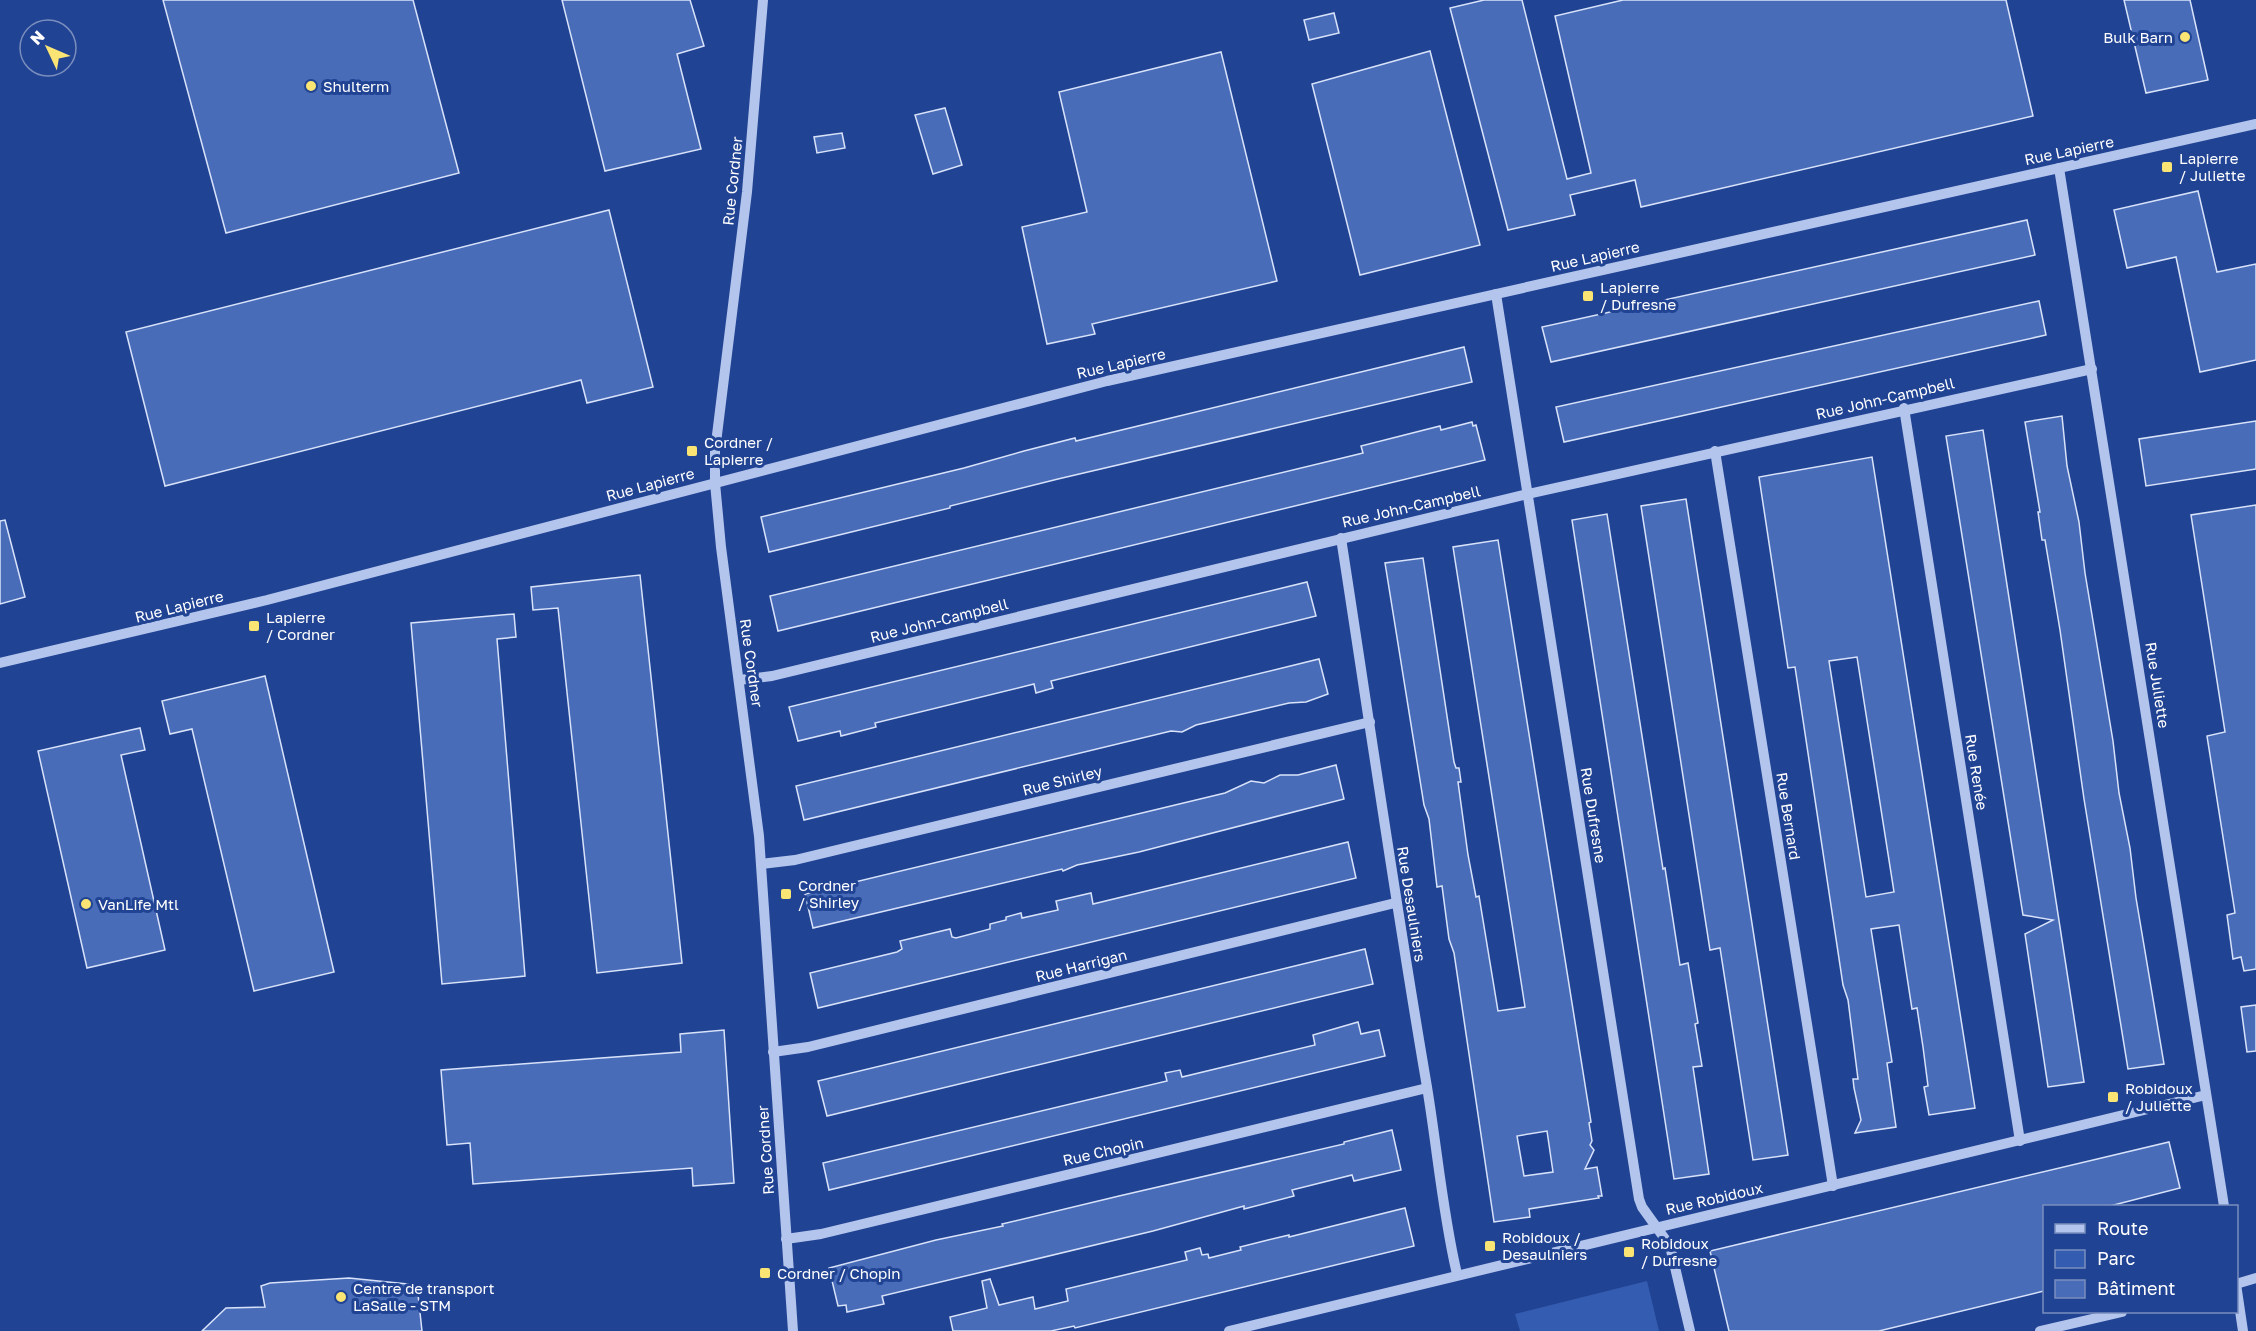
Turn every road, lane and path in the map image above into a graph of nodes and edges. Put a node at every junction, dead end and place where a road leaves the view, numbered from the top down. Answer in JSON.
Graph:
{"nodes":[{"id":1,"x":763,"y":0,"type":"edge"},
{"id":2,"x":2256,"y":124,"type":"edge"},
{"id":3,"x":2059,"y":168,"type":"junction"},
{"id":4,"x":1496,"y":294,"type":"junction"},
{"id":5,"x":2092,"y":369,"type":"junction"},
{"id":6,"x":1904,"y":408,"type":"junction"},
{"id":7,"x":1715,"y":451,"type":"junction"},
{"id":8,"x":715,"y":483,"type":"junction"},
{"id":9,"x":1528,"y":494,"type":"junction"},
{"id":10,"x":1341,"y":538,"type":"junction"},
{"id":11,"x":0,"y":663,"type":"edge"},
{"id":12,"x":739,"y":680,"type":"junction"},
{"id":13,"x":1370,"y":722,"type":"junction"},
{"id":14,"x":761,"y":864,"type":"junction"},
{"id":15,"x":1395,"y":903,"type":"junction"},
{"id":16,"x":773,"y":1052,"type":"junction"},
{"id":17,"x":1427,"y":1088,"type":"junction"},
{"id":18,"x":2206,"y":1095,"type":"junction"},
{"id":19,"x":2020,"y":1141,"type":"junction"},
{"id":20,"x":1833,"y":1186,"type":"junction"},
{"id":21,"x":2224,"y":1205,"type":"edge"},
{"id":22,"x":1655,"y":1227,"type":"junction"},
{"id":23,"x":786,"y":1239,"type":"junction"},
{"id":24,"x":1457,"y":1274,"type":"junction"},
{"id":25,"x":2256,"y":1278,"type":"edge"},
{"id":26,"x":2238,"y":1283,"type":"edge"},
{"id":27,"x":2238,"y":1297,"type":"edge"},
{"id":28,"x":2114,"y":1313,"type":"edge"},
{"id":29,"x":1234,"y":1330,"type":"edge"},
{"id":30,"x":793,"y":1331,"type":"edge"},
{"id":31,"x":1690,"y":1331,"type":"edge"},
{"id":32,"x":2040,"y":1331,"type":"edge"},
{"id":33,"x":2243,"y":1331,"type":"edge"}],
"edges":[{"from":1,"to":8,"type":"street","name":"Rue Cordner"},
{"from":2,"to":3,"type":"street","name":"Rue Lapierre"},
{"from":3,"to":4,"type":"street","name":"Rue Lapierre"},
{"from":3,"to":5,"type":"street","name":"Rue Juliette"},
{"from":4,"to":8,"type":"street","name":"Rue Lapierre"},
{"from":4,"to":9,"type":"street","name":"Rue Dufresne"},
{"from":5,"to":6,"type":"street","name":"Rue John-Campbell"},
{"from":5,"to":18,"type":"street","name":"Rue Juliette"},
{"from":6,"to":7,"type":"street","name":"Rue John-Campbell"},
{"from":6,"to":19,"type":"street","name":"Rue Renée"},
{"from":7,"to":9,"type":"street","name":"Rue John-Campbell"},
{"from":7,"to":20,"type":"street","name":"Rue Bernard"},
{"from":8,"to":11,"type":"street","name":"Rue Lapierre"},
{"from":8,"to":12,"type":"street","name":"Rue Cordner"},
{"from":9,"to":10,"type":"street","name":"Rue John-Campbell"},
{"from":9,"to":22,"type":"street","name":"Rue Dufresne"},
{"from":10,"to":12,"type":"street","name":"Rue John-Campbell"},
{"from":10,"to":13,"type":"street","name":"Rue Desaulniers"},
{"from":12,"to":14,"type":"street","name":"Rue Cordner"},
{"from":13,"to":14,"type":"street","name":"Rue Shirley"},
{"from":13,"to":15,"type":"street","name":"Rue Desaulniers"},
{"from":14,"to":16,"type":"street","name":"Rue Cordner"},
{"from":15,"to":16,"type":"street","name":"Rue Harrigan"},
{"from":15,"to":17,"type":"street","name":"Rue Desaulniers"},
{"from":16,"to":23,"type":"street","name":"Rue Cordner"},
{"from":17,"to":23,"type":"street","name":"Rue Chopin"},
{"from":17,"to":24,"type":"street","name":"Rue Desaulniers"},
{"from":18,"to":19,"type":"street","name":"Rue Robidoux"},
{"from":18,"to":21,"type":"street","name":"Rue Juliette"},
{"from":19,"to":20,"type":"street","name":"Rue Robidoux"},
{"from":20,"to":22,"type":"street","name":"Rue Robidoux"},
{"from":22,"to":24,"type":"street","name":"Rue Robidoux"},
{"from":22,"to":31,"type":"street","name":"Rue Dufresne"},
{"from":23,"to":30,"type":"street","name":"Rue Cordner"},
{"from":24,"to":29,"type":"street","name":"Rue Robidoux"},
{"from":25,"to":26,"type":"street"},
{"from":27,"to":33,"type":"street"},
{"from":28,"to":32,"type":"street"}]}
